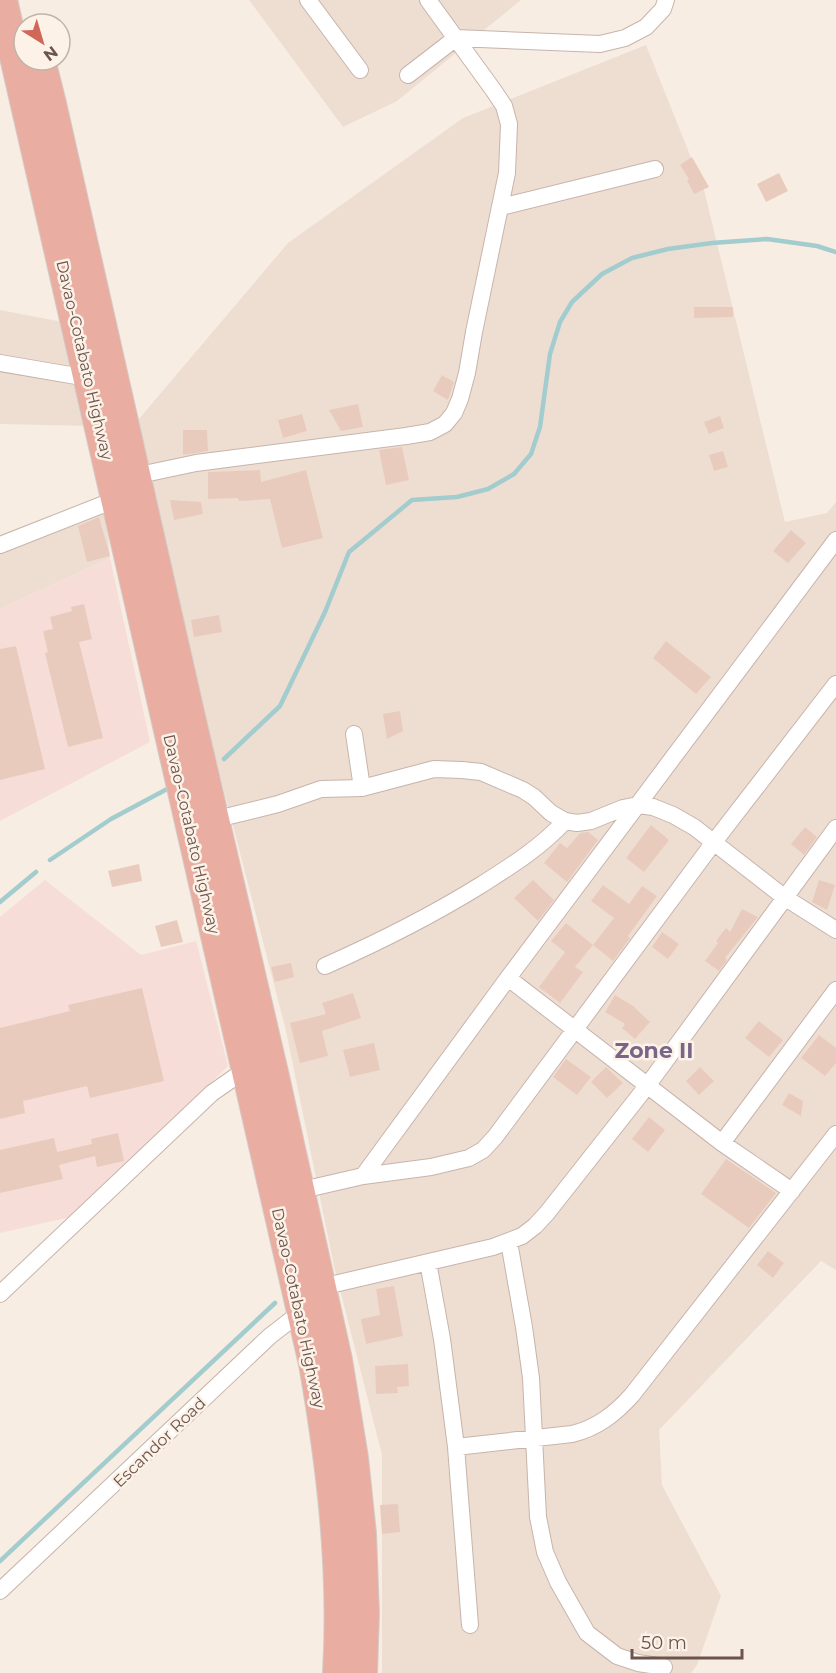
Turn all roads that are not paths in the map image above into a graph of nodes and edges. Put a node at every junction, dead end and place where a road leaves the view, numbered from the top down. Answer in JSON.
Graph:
{"nodes":[{"id":1,"x":2,"y":0,"type":"edge"},
{"id":2,"x":308,"y":0,"type":"edge"},
{"id":3,"x":428,"y":0,"type":"edge"},
{"id":4,"x":666,"y":0,"type":"edge"},
{"id":5,"x":456,"y":38,"type":"junction"},
{"id":6,"x":360,"y":70,"type":"dead end"},
{"id":7,"x":42,"y":72,"type":"edge"},
{"id":8,"x":408,"y":75,"type":"dead end"},
{"id":9,"x":655,"y":169,"type":"dead end"},
{"id":10,"x":501,"y":207,"type":"junction"},
{"id":11,"x":0,"y":363,"type":"edge"},
{"id":12,"x":88,"y":378,"type":"junction"},
{"id":13,"x":126,"y":487,"type":"junction"},
{"id":14,"x":836,"y":540,"type":"edge"},
{"id":15,"x":0,"y":545,"type":"edge"},
{"id":16,"x":836,"y":684,"type":"edge"},
{"id":17,"x":354,"y":734,"type":"dead end"},
{"id":18,"x":362,"y":788,"type":"junction"},
{"id":19,"x":638,"y":805,"type":"junction"},
{"id":20,"x":213,"y":820,"type":"junction"},
{"id":21,"x":565,"y":821,"type":"junction"},
{"id":22,"x":836,"y":828,"type":"edge"},
{"id":23,"x":714,"y":842,"type":"junction"},
{"id":24,"x":784,"y":897,"type":"junction"},
{"id":25,"x":836,"y":930,"type":"edge"},
{"id":26,"x":231,"y":948,"type":"junction"},
{"id":27,"x":325,"y":966,"type":"dead end"},
{"id":28,"x":508,"y":978,"type":"junction"},
{"id":29,"x":836,"y":990,"type":"edge"},
{"id":30,"x":574,"y":1030,"type":"junction"},
{"id":31,"x":252,"y":1038,"type":"junction"},
{"id":32,"x":248,"y":1072,"type":"junction"},
{"id":33,"x":647,"y":1086,"type":"junction"},
{"id":34,"x":836,"y":1134,"type":"edge"},
{"id":35,"x":722,"y":1143,"type":"junction"},
{"id":36,"x":363,"y":1176,"type":"junction"},
{"id":37,"x":298,"y":1191,"type":"junction"},
{"id":38,"x":792,"y":1191,"type":"junction"},
{"id":39,"x":509,"y":1242,"type":"junction"},
{"id":40,"x":428,"y":1262,"type":"junction"},
{"id":41,"x":0,"y":1294,"type":"edge"},
{"id":42,"x":312,"y":1300,"type":"junction"},
{"id":43,"x":535,"y":1439,"type":"junction"},
{"id":44,"x":456,"y":1447,"type":"junction"},
{"id":45,"x":0,"y":1591,"type":"edge"},
{"id":46,"x":470,"y":1625,"type":"dead end"},
{"id":47,"x":664,"y":1667,"type":"dead end"},
{"id":48,"x":338,"y":1673,"type":"edge"},
{"id":49,"x":362,"y":1673,"type":"edge"}],
"edges":[{"from":1,"to":12,"type":"highway","name":"Davao-Cotabato Highway"},
{"from":2,"to":6,"type":"street"},
{"from":3,"to":5,"type":"street"},
{"from":4,"to":5,"type":"street"},
{"from":5,"to":8,"type":"street"},
{"from":5,"to":10,"type":"street"},
{"from":7,"to":13,"type":"highway","name":"Davao-Cotabato Highway"},
{"from":9,"to":10,"type":"street"},
{"from":10,"to":13,"type":"street"},
{"from":11,"to":12,"type":"street"},
{"from":12,"to":13,"type":"highway","name":"Davao-Cotabato Highway"},
{"from":13,"to":15,"type":"street"},
{"from":13,"to":20,"type":"highway","name":"Davao-Cotabato Highway"},
{"from":13,"to":26,"type":"highway","name":"Davao-Cotabato Highway"},
{"from":14,"to":19,"type":"street"},
{"from":16,"to":23,"type":"street"},
{"from":17,"to":18,"type":"street"},
{"from":18,"to":20,"type":"street"},
{"from":18,"to":21,"type":"street"},
{"from":19,"to":21,"type":"street"},
{"from":19,"to":23,"type":"street"},
{"from":19,"to":28,"type":"street"},
{"from":20,"to":26,"type":"highway","name":"Davao-Cotabato Highway"},
{"from":21,"to":27,"type":"street"},
{"from":22,"to":24,"type":"street","name":"Escandor Road"},
{"from":23,"to":24,"type":"street"},
{"from":23,"to":30,"type":"street"},
{"from":24,"to":25,"type":"street"},
{"from":24,"to":33,"type":"street","name":"Escandor Road"},
{"from":26,"to":31,"type":"highway","name":"Davao-Cotabato Highway"},
{"from":28,"to":30,"type":"street"},
{"from":28,"to":36,"type":"street"},
{"from":29,"to":35,"type":"street"},
{"from":30,"to":33,"type":"street"},
{"from":30,"to":36,"type":"street"},
{"from":31,"to":32,"type":"highway","name":"Davao-Cotabato Highway"},
{"from":31,"to":37,"type":"highway","name":"Davao-Cotabato Highway"},
{"from":32,"to":41,"type":"street"},
{"from":32,"to":42,"type":"highway","name":"Davao-Cotabato Highway"},
{"from":33,"to":35,"type":"street"},
{"from":33,"to":39,"type":"street","name":"Escandor Road"},
{"from":34,"to":38,"type":"street"},
{"from":35,"to":38,"type":"street"},
{"from":36,"to":37,"type":"street"},
{"from":37,"to":42,"type":"highway","name":"Davao-Cotabato Highway"},
{"from":38,"to":43,"type":"street"},
{"from":39,"to":40,"type":"street","name":"Escandor Road"},
{"from":39,"to":43,"type":"street"},
{"from":40,"to":42,"type":"street","name":"Escandor Road"},
{"from":40,"to":44,"type":"street"},
{"from":42,"to":45,"type":"street","name":"Escandor Road"},
{"from":42,"to":48,"type":"highway","name":"Davao-Cotabato Highway"},
{"from":42,"to":49,"type":"highway","name":"Davao-Cotabato Highway"},
{"from":43,"to":44,"type":"street"},
{"from":43,"to":47,"type":"street"},
{"from":44,"to":46,"type":"street"}]}
